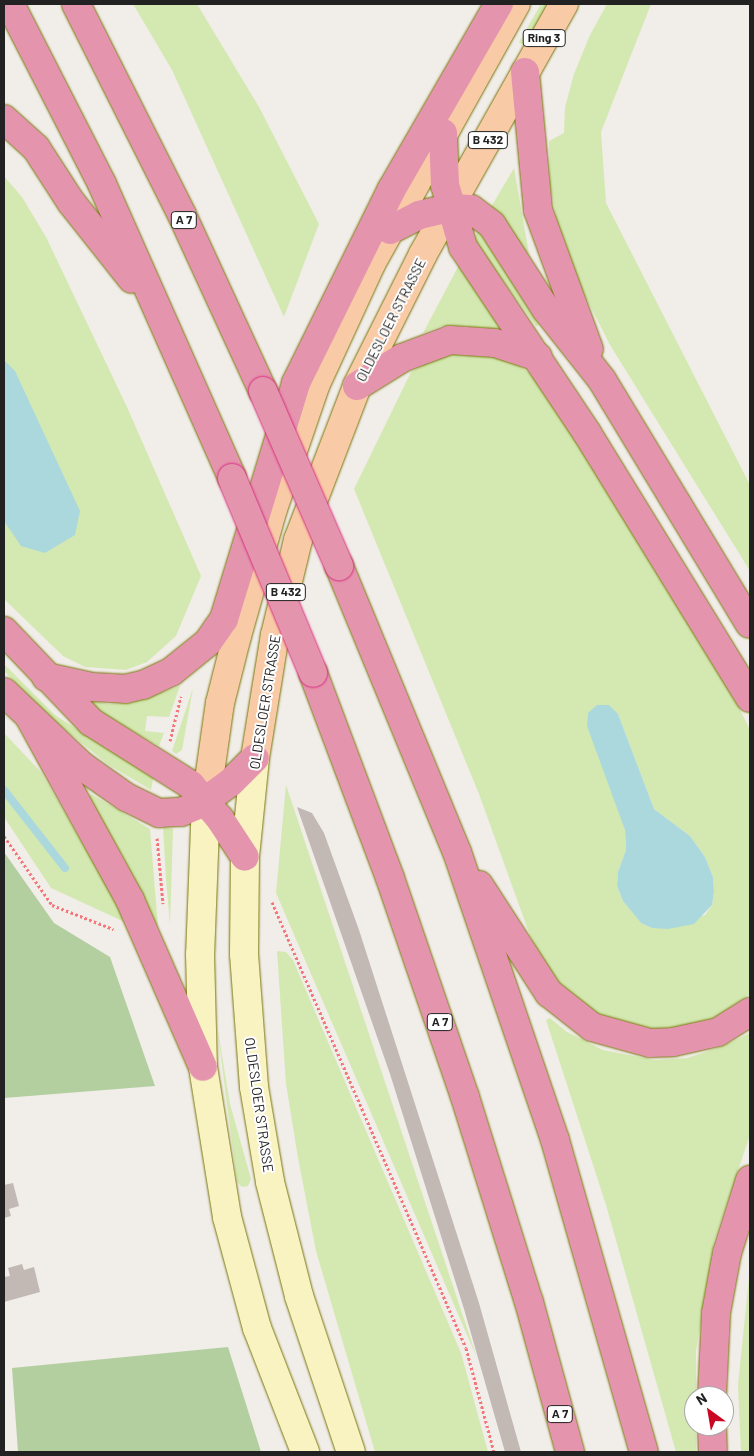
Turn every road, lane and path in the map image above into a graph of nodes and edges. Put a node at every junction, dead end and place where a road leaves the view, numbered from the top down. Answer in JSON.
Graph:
{"nodes":[{"id":1,"x":10,"y":4,"type":"edge"},
{"id":2,"x":76,"y":4,"type":"edge"},
{"id":3,"x":499,"y":4,"type":"edge"},
{"id":4,"x":516,"y":4,"type":"edge"},
{"id":5,"x":564,"y":4,"type":"edge"},
{"id":6,"x":525,"y":72,"type":"junction"},
{"id":7,"x":4,"y":119,"type":"edge"},
{"id":8,"x":443,"y":133,"type":"junction"},
{"id":9,"x":450,"y":208,"type":"junction"},
{"id":10,"x":390,"y":230,"type":"junction"},
{"id":11,"x":154,"y":306,"type":"junction"},
{"id":12,"x":538,"y":357,"type":"junction"},
{"id":13,"x":602,"y":380,"type":"junction"},
{"id":14,"x":357,"y":386,"type":"junction"},
{"id":15,"x":750,"y":624,"type":"edge"},
{"id":16,"x":4,"y":631,"type":"edge"},
{"id":17,"x":46,"y":677,"type":"junction"},
{"id":18,"x":183,"y":690,"type":"dead end"},
{"id":19,"x":4,"y":692,"type":"edge"},
{"id":20,"x":750,"y":698,"type":"edge"},
{"id":21,"x":30,"y":718,"type":"junction"},
{"id":22,"x":169,"y":743,"type":"dead end"},
{"id":23,"x":255,"y":758,"type":"junction"},
{"id":24,"x":206,"y":801,"type":"junction"},
{"id":25,"x":157,"y":830,"type":"dead end"},
{"id":26,"x":4,"y":836,"type":"edge"},
{"id":27,"x":457,"y":852,"type":"junction"},
{"id":28,"x":245,"y":863,"type":"junction"},
{"id":29,"x":163,"y":908,"type":"dead end"},
{"id":30,"x":117,"y":930,"type":"dead end"},
{"id":31,"x":750,"y":1012,"type":"edge"},
{"id":32,"x":203,"y":1067,"type":"junction"},
{"id":33,"x":750,"y":1180,"type":"edge"},
{"id":34,"x":712,"y":1386,"type":"edge"},
{"id":35,"x":712,"y":1436,"type":"edge"},
{"id":36,"x":305,"y":1452,"type":"edge"},
{"id":37,"x":351,"y":1452,"type":"edge"},
{"id":38,"x":494,"y":1452,"type":"edge"},
{"id":39,"x":570,"y":1452,"type":"edge"},
{"id":40,"x":644,"y":1452,"type":"edge"},
{"id":41,"x":713,"y":1452,"type":"edge"}],
"edges":[{"from":1,"to":11,"type":"highway","number":"A 7"},
{"from":2,"to":27,"type":"highway","number":"A 7","bridge":true},
{"from":3,"to":17,"type":"highway"},
{"from":4,"to":8,"type":"main road"},
{"from":5,"to":6,"type":"main road","name":"OLDESLOER STRASSE","number":"Ring 3"},
{"from":6,"to":9,"type":"main road","name":"OLDESLOER STRASSE","number":"B 432"},
{"from":6,"to":13,"type":"highway"},
{"from":7,"to":11,"type":"highway"},
{"from":8,"to":9,"type":"highway"},
{"from":8,"to":10,"type":"main road"},
{"from":9,"to":10,"type":"highway"},
{"from":9,"to":12,"type":"highway"},
{"from":9,"to":13,"type":"highway"},
{"from":9,"to":14,"type":"main road","name":"OLDESLOER STRASSE","number":"B 432"},
{"from":10,"to":24,"type":"main road"},
{"from":11,"to":39,"type":"highway","number":"A 7","bridge":true},
{"from":12,"to":14,"type":"highway"},
{"from":12,"to":20,"type":"highway"},
{"from":13,"to":15,"type":"highway"},
{"from":14,"to":23,"type":"main road","name":"OLDESLOER STRASSE","number":"B 432"},
{"from":16,"to":17,"type":"highway"},
{"from":17,"to":24,"type":"highway"},
{"from":18,"to":22,"type":"path"},
{"from":19,"to":21,"type":"highway"},
{"from":21,"to":24,"type":"highway"},
{"from":21,"to":32,"type":"highway"},
{"from":23,"to":24,"type":"highway"},
{"from":23,"to":28,"type":"main road","name":"OLDESLOER STRASSE"},
{"from":24,"to":28,"type":"highway"},
{"from":24,"to":32,"type":"main road"},
{"from":25,"to":29,"type":"path"},
{"from":26,"to":30,"type":"path"},
{"from":27,"to":31,"type":"highway"},
{"from":27,"to":40,"type":"highway","number":"A 7"},
{"from":28,"to":37,"type":"main road","name":"OLDESLOER STRASSE"},
{"from":28,"to":38,"type":"path"},
{"from":32,"to":36,"type":"main road"},
{"from":33,"to":34,"type":"highway"},
{"from":35,"to":41,"type":"highway"}]}
